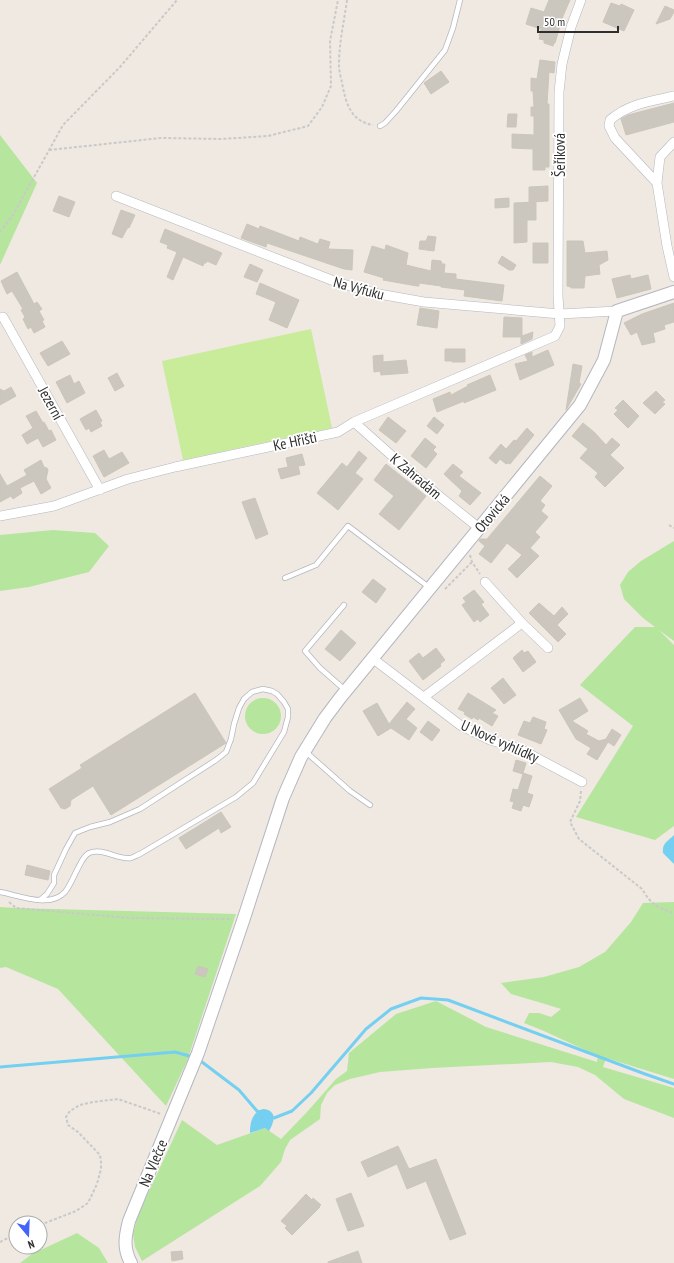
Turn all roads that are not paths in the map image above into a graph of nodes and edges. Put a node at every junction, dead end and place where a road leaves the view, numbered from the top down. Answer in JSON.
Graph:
{"nodes":[{"id":1,"x":460,"y":0,"type":"edge"},
{"id":2,"x":581,"y":0,"type":"edge"},
{"id":3,"x":674,"y":96,"type":"edge"},
{"id":4,"x":380,"y":126,"type":"road end"},
{"id":5,"x":674,"y":142,"type":"edge"},
{"id":6,"x":657,"y":183,"type":"junction"},
{"id":7,"x":116,"y":196,"type":"dead end"},
{"id":8,"x":674,"y":278,"type":"edge"},
{"id":9,"x":674,"y":292,"type":"edge"},
{"id":10,"x":617,"y":311,"type":"junction"},
{"id":11,"x":560,"y":314,"type":"junction"},
{"id":12,"x":3,"y":317,"type":"dead end"},
{"id":13,"x":354,"y":422,"type":"junction"},
{"id":14,"x":100,"y":490,"type":"junction"},
{"id":15,"x":0,"y":516,"type":"edge"},
{"id":16,"x":479,"y":528,"type":"junction"},
{"id":17,"x":285,"y":578,"type":"dead end"},
{"id":18,"x":485,"y":582,"type":"road end"},
{"id":19,"x":430,"y":588,"type":"junction"},
{"id":20,"x":344,"y":605,"type":"dead end"},
{"id":21,"x":522,"y":623,"type":"junction"},
{"id":22,"x":548,"y":648,"type":"dead end"},
{"id":23,"x":372,"y":658,"type":"junction"},
{"id":24,"x":343,"y":695,"type":"junction"},
{"id":25,"x":424,"y":697,"type":"junction"},
{"id":26,"x":305,"y":751,"type":"junction"},
{"id":27,"x":582,"y":782,"type":"road end"},
{"id":28,"x":370,"y":805,"type":"dead end"},
{"id":29,"x":0,"y":892,"type":"edge"},
{"id":30,"x":40,"y":900,"type":"junction"},
{"id":31,"x":243,"y":920,"type":"joint"},
{"id":32,"x":131,"y":1263,"type":"edge"}],
"edges":[{"from":1,"to":4,"type":"lane"},
{"from":2,"to":11,"type":"street","name":"Šeříková"},
{"from":3,"to":6,"type":"street"},
{"from":5,"to":6,"type":"street"},
{"from":6,"to":8,"type":"street"},
{"from":7,"to":11,"type":"street","name":"Na Výfuku"},
{"from":9,"to":10,"type":"street"},
{"from":10,"to":11,"type":"street","name":"Na Výfuku"},
{"from":10,"to":16,"type":"street","name":"Otovická"},
{"from":11,"to":13,"type":"street","name":"Ke Hřišti"},
{"from":12,"to":14,"type":"street","name":"Jezerní"},
{"from":13,"to":14,"type":"street","name":"Ke Hřišti"},
{"from":13,"to":16,"type":"street","name":"K Zahradám"},
{"from":14,"to":15,"type":"street","name":"Ke Hřišti"},
{"from":16,"to":19,"type":"street","name":"Otovická"},
{"from":17,"to":19,"type":"lane"},
{"from":18,"to":21,"type":"street"},
{"from":19,"to":23,"type":"street","name":"Otovická"},
{"from":20,"to":24,"type":"lane"},
{"from":21,"to":22,"type":"street"},
{"from":21,"to":25,"type":"street"},
{"from":23,"to":24,"type":"street","name":"Otovická"},
{"from":23,"to":25,"type":"street","name":"U Nové vyhlídky"},
{"from":24,"to":26,"type":"street","name":"Otovická"},
{"from":25,"to":27,"type":"street","name":"U Nové vyhlídky"},
{"from":26,"to":28,"type":"lane"},
{"from":26,"to":31,"type":"street","name":"Otovická"},
{"from":29,"to":30,"type":"lane"},
{"from":30,"to":30,"type":"lane"},
{"from":31,"to":32,"type":"street","name":"Na Vlečce"}]}
